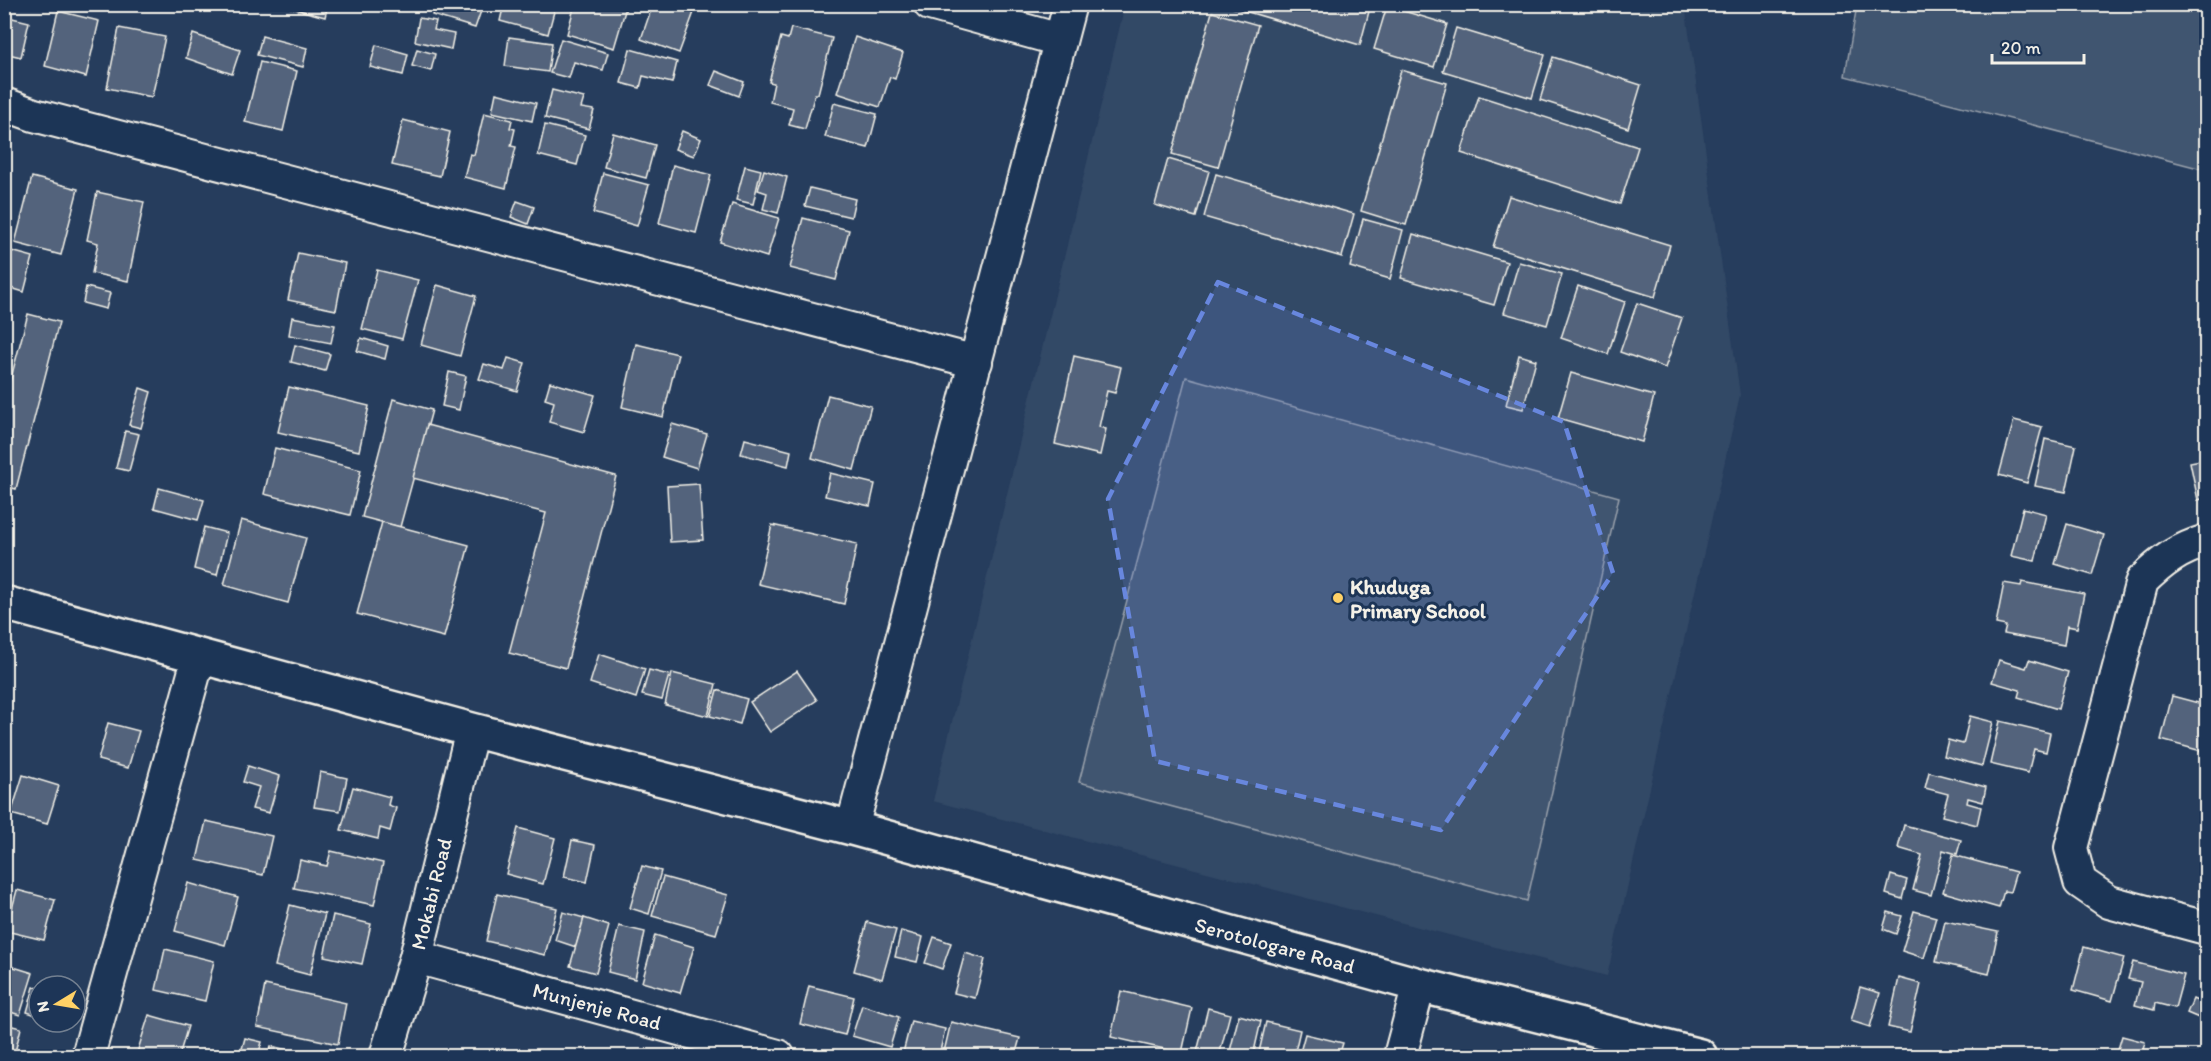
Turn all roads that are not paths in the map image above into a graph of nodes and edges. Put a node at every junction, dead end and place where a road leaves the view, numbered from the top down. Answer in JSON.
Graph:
{"nodes":[{"id":1,"x":930,"y":4,"type":"edge"},
{"id":2,"x":1070,"y":4,"type":"edge"},
{"id":3,"x":1060,"y":40,"type":"junction"},
{"id":4,"x":4,"y":105,"type":"edge"},
{"id":5,"x":976,"y":362,"type":"junction"},
{"id":6,"x":2206,"y":541,"type":"edge"},
{"id":7,"x":4,"y":603,"type":"edge"},
{"id":8,"x":199,"y":656,"type":"junction"},
{"id":9,"x":472,"y":730,"type":"junction"},
{"id":10,"x":852,"y":828,"type":"junction"},
{"id":11,"x":2206,"y":928,"type":"edge"},
{"id":12,"x":416,"y":957,"type":"junction"},
{"id":13,"x":1419,"y":985,"type":"junction"},
{"id":14,"x":88,"y":1056,"type":"edge"},
{"id":15,"x":386,"y":1056,"type":"edge"},
{"id":16,"x":778,"y":1056,"type":"edge"},
{"id":17,"x":1400,"y":1056,"type":"edge"},
{"id":18,"x":1700,"y":1056,"type":"edge"}],
"edges":[{"from":1,"to":3,"type":"street"},
{"from":2,"to":3,"type":"street"},
{"from":3,"to":5,"type":"street"},
{"from":4,"to":5,"type":"street"},
{"from":5,"to":10,"type":"street"},
{"from":6,"to":11,"type":"street"},
{"from":7,"to":8,"type":"street","name":"Serotologare Road"},
{"from":8,"to":9,"type":"street","name":"Serotologare Road"},
{"from":8,"to":14,"type":"street"},
{"from":9,"to":10,"type":"street","name":"Serotologare Road"},
{"from":9,"to":12,"type":"street","name":"Mokabi Road"},
{"from":10,"to":13,"type":"street","name":"Serotologare Road"},
{"from":12,"to":15,"type":"street","name":"Mokabi Road"},
{"from":12,"to":16,"type":"street","name":"Munjenje Road"},
{"from":13,"to":17,"type":"street"},
{"from":13,"to":18,"type":"street","name":"Serotologare Road"}]}
